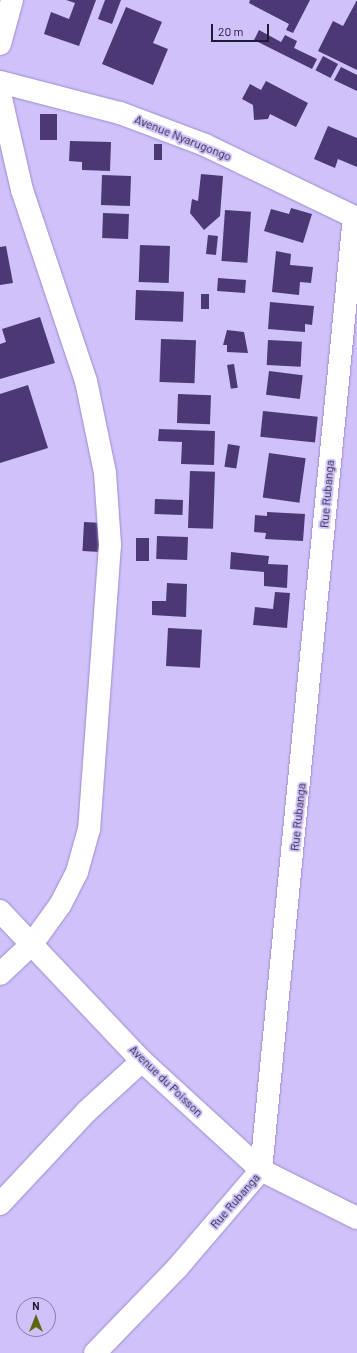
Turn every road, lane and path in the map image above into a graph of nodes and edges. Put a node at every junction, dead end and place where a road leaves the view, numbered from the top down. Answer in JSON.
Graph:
{"nodes":[{"id":1,"x":12,"y":0,"type":"edge"},
{"id":2,"x":0,"y":44,"type":"edge"},
{"id":3,"x":0,"y":82,"type":"edge"},
{"id":4,"x":0,"y":94,"type":"edge"},
{"id":5,"x":356,"y":218,"type":"edge"},
{"id":6,"x":0,"y":911,"type":"edge"},
{"id":7,"x":32,"y":944,"type":"junction"},
{"id":8,"x":0,"y":974,"type":"edge"},
{"id":9,"x":142,"y":1061,"type":"junction"},
{"id":10,"x":261,"y":1170,"type":"junction"},
{"id":11,"x":0,"y":1204,"type":"edge"},
{"id":12,"x":357,"y":1218,"type":"edge"},
{"id":13,"x":95,"y":1353,"type":"edge"}],
"edges":[{"from":1,"to":2,"type":"street"},
{"from":3,"to":5,"type":"street","name":"Avenue Nyarugongo"},
{"from":4,"to":7,"type":"street"},
{"from":5,"to":10,"type":"street","name":"Rue Rubanga"},
{"from":6,"to":7,"type":"street","name":"Avenue du Poisson"},
{"from":7,"to":8,"type":"street"},
{"from":7,"to":9,"type":"street","name":"Avenue du Poisson"},
{"from":9,"to":10,"type":"street","name":"Avenue du Poisson"},
{"from":9,"to":11,"type":"street"},
{"from":10,"to":12,"type":"street","name":"Avenue du Poisson"},
{"from":10,"to":13,"type":"street","name":"Rue Rubanga"}]}
